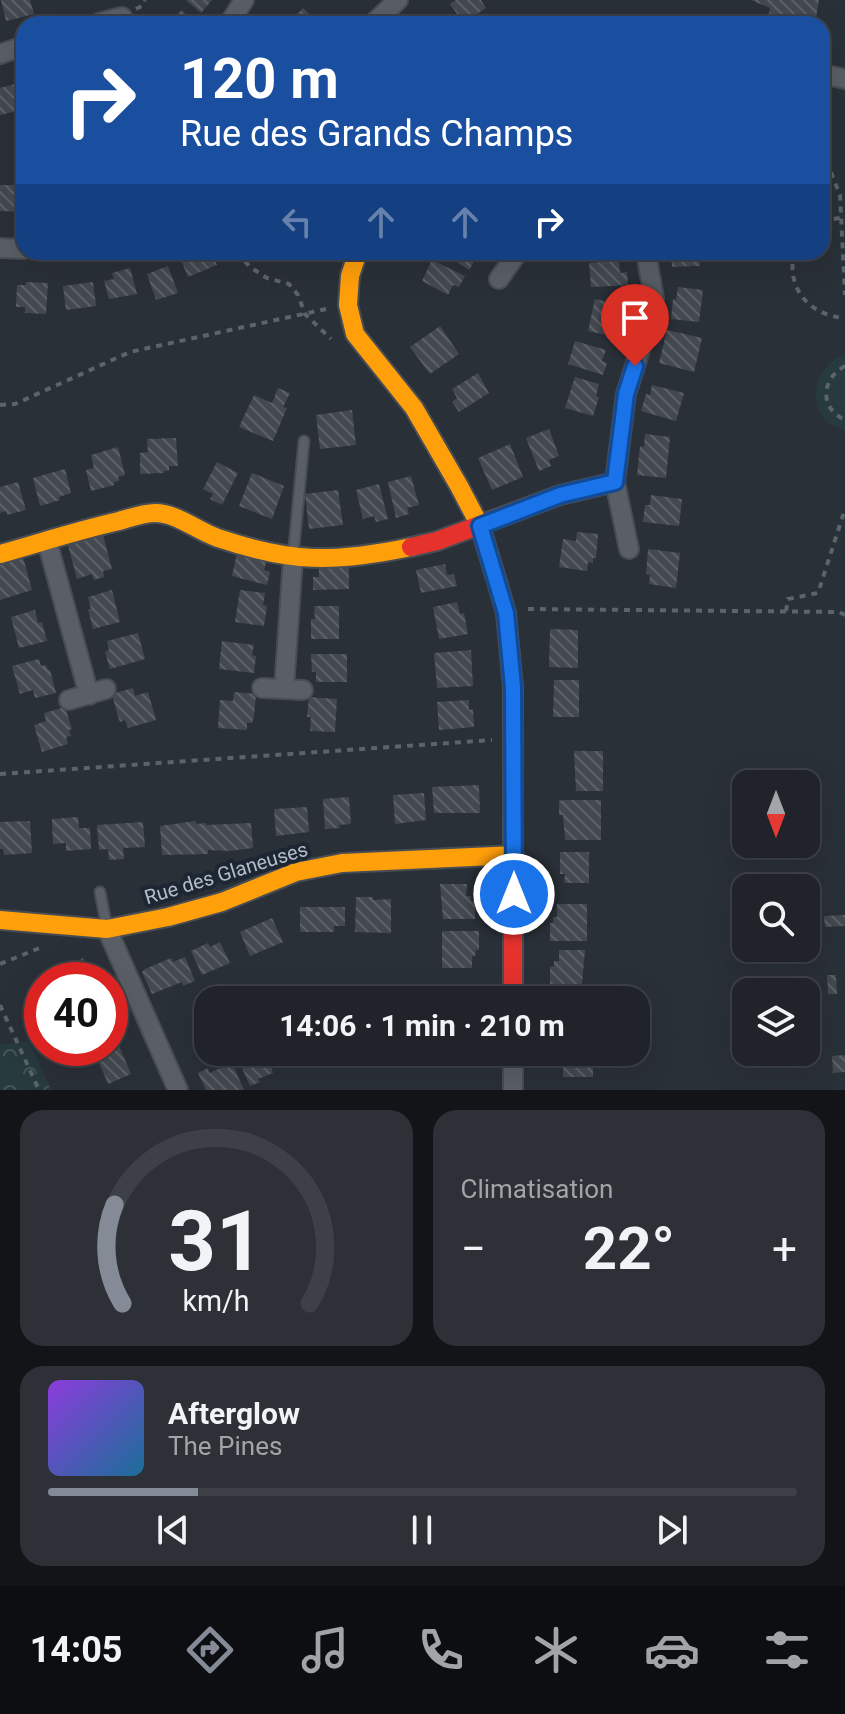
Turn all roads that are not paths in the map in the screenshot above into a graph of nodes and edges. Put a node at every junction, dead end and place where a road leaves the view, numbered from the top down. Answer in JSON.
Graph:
{"nodes":[{"id":1,"x":398,"y":0,"type":"edge"},
{"id":2,"x":381,"y":16,"type":"edge"},
{"id":3,"x":355,"y":260,"type":"edge"},
{"id":4,"x":512,"y":260,"type":"edge"},
{"id":5,"x":647,"y":260,"type":"edge"},
{"id":6,"x":499,"y":279,"type":"dead end"},
{"id":7,"x":304,"y":441,"type":"dead end"},
{"id":8,"x":615,"y":482,"type":"junction"},
{"id":9,"x":480,"y":526,"type":"junction"},
{"id":10,"x":47,"y":541,"type":"junction"},
{"id":11,"x":629,"y":549,"type":"dead end"},
{"id":12,"x":0,"y":554,"type":"edge"},
{"id":13,"x":293,"y":558,"type":"junction"},
{"id":14,"x":262,"y":688,"type":"dead end"},
{"id":15,"x":69,"y":700,"type":"dead end"},
{"id":16,"x":514,"y":855,"type":"junction"},
{"id":17,"x":100,"y":892,"type":"dead end"},
{"id":18,"x":0,"y":920,"type":"edge"},
{"id":19,"x":107,"y":929,"type":"junction"},
{"id":20,"x":513,"y":986,"type":"edge"},
{"id":21,"x":513,"y":1066,"type":"edge"},
{"id":22,"x":178,"y":1090,"type":"edge"},
{"id":23,"x":513,"y":1090,"type":"edge"}],
"edges":[{"from":1,"to":2,"type":"street"},
{"from":3,"to":9,"type":"street"},
{"from":4,"to":6,"type":"street"},
{"from":5,"to":8,"type":"street"},
{"from":7,"to":13,"type":"lane"},
{"from":8,"to":9,"type":"street"},
{"from":8,"to":11,"type":"street"},
{"from":9,"to":13,"type":"street"},
{"from":9,"to":16,"type":"street"},
{"from":10,"to":12,"type":"street"},
{"from":10,"to":13,"type":"street"},
{"from":10,"to":15,"type":"street"},
{"from":13,"to":14,"type":"street"},
{"from":16,"to":19,"type":"street","name":"Rue des Glaneuses"},
{"from":16,"to":20,"type":"street"},
{"from":17,"to":19,"type":"lane"},
{"from":18,"to":19,"type":"street","name":"Rue des Glaneuses"},
{"from":19,"to":22,"type":"street"},
{"from":21,"to":23,"type":"street"}]}
